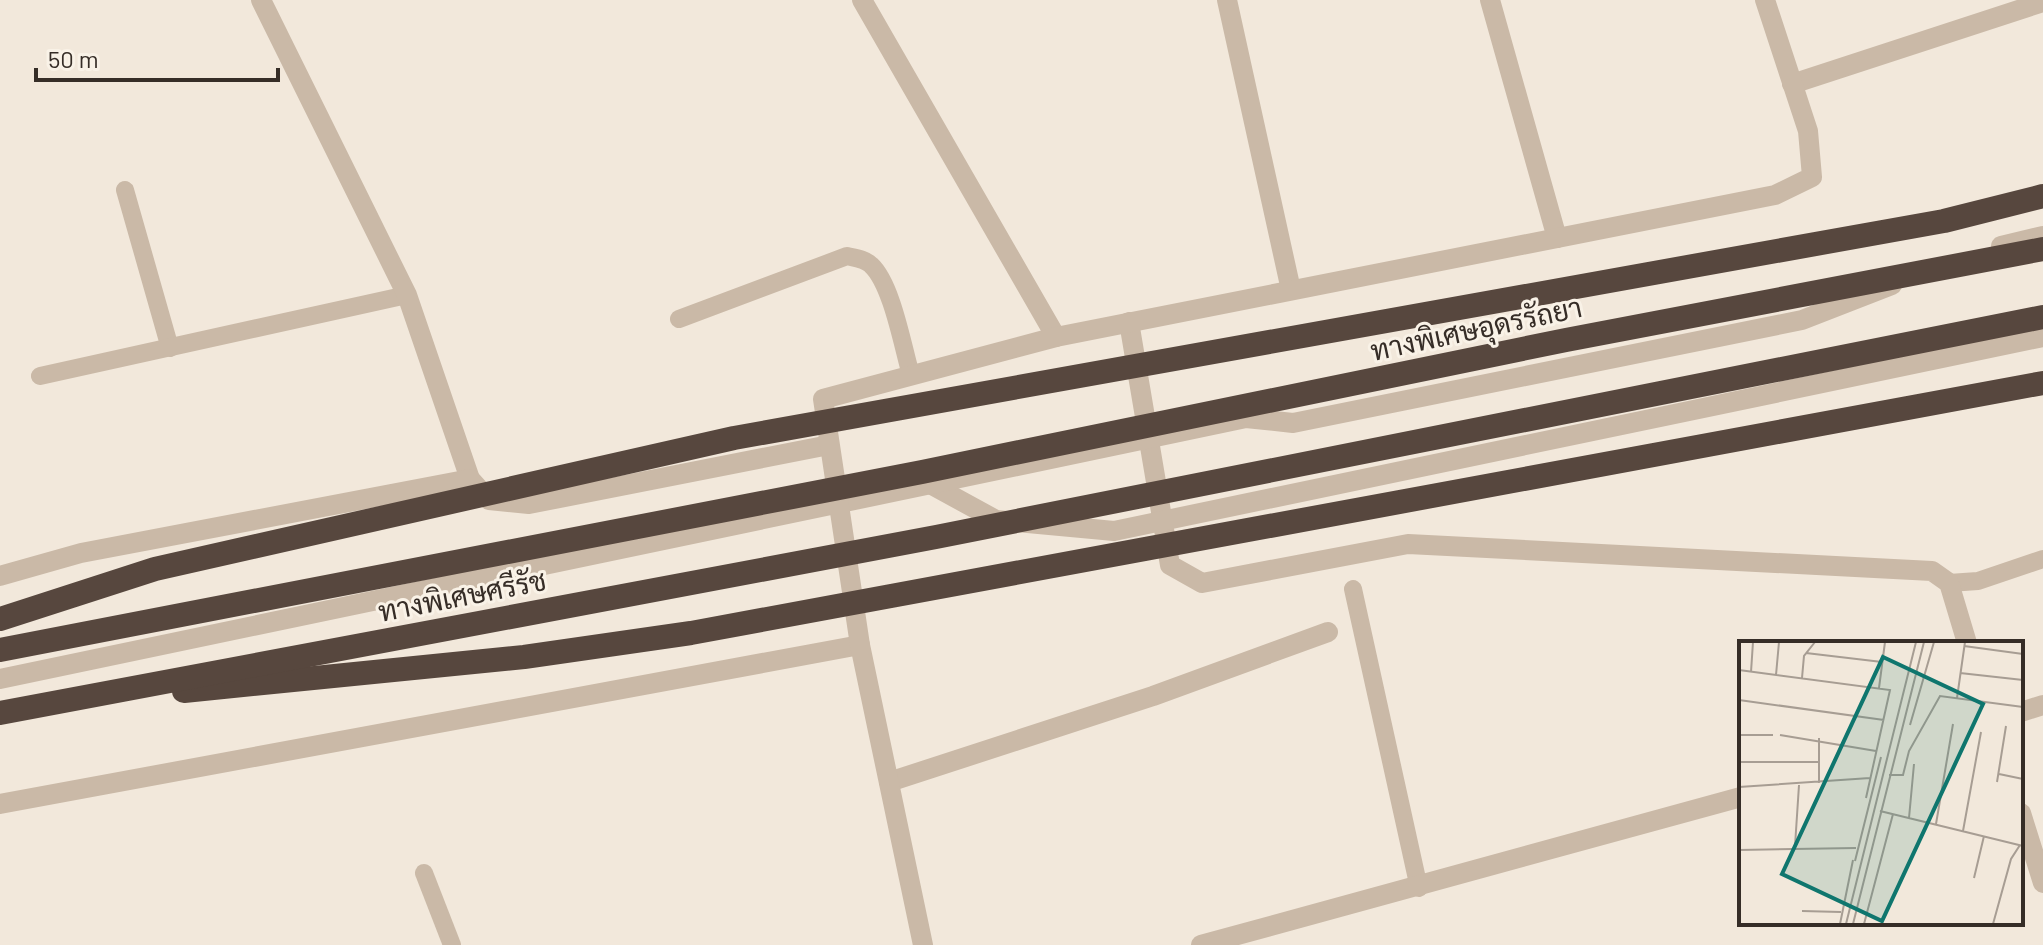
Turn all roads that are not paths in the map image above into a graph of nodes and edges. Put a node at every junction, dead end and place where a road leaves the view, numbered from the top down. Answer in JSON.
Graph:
{"nodes":[{"id":1,"x":862,"y":0,"type":"edge"},
{"id":2,"x":1227,"y":0,"type":"edge"},
{"id":3,"x":1490,"y":0,"type":"edge"},
{"id":4,"x":1765,"y":0,"type":"edge"},
{"id":5,"x":264,"y":1,"type":"edge"},
{"id":6,"x":2043,"y":2,"type":"edge"},
{"id":7,"x":2004,"y":7,"type":"edge"},
{"id":8,"x":1792,"y":84,"type":"junction"},
{"id":9,"x":125,"y":190,"type":"dead end"},
{"id":10,"x":2043,"y":196,"type":"edge"},
{"id":11,"x":2043,"y":236,"type":"edge"},
{"id":12,"x":1557,"y":238,"type":"junction"},
{"id":13,"x":2043,"y":249,"type":"edge"},
{"id":14,"x":1291,"y":290,"type":"junction"},
{"id":15,"x":407,"y":295,"type":"junction"},
{"id":16,"x":2043,"y":317,"type":"edge"},
{"id":17,"x":679,"y":319,"type":"dead end"},
{"id":18,"x":1129,"y":322,"type":"junction"},
{"id":19,"x":1056,"y":337,"type":"junction"},
{"id":20,"x":2043,"y":337,"type":"edge"},
{"id":21,"x":170,"y":348,"type":"junction"},
{"id":22,"x":911,"y":375,"type":"junction"},
{"id":23,"x":40,"y":376,"type":"dead end"},
{"id":24,"x":2043,"y":383,"type":"edge"},
{"id":25,"x":1149,"y":440,"type":"junction"},
{"id":26,"x":829,"y":445,"type":"junction"},
{"id":27,"x":470,"y":479,"type":"junction"},
{"id":28,"x":927,"y":479,"type":"junction"},
{"id":29,"x":839,"y":505,"type":"junction"},
{"id":30,"x":1162,"y":524,"type":"junction"},
{"id":31,"x":2043,"y":559,"type":"edge"},
{"id":32,"x":0,"y":576,"type":"edge"},
{"id":33,"x":1949,"y":583,"type":"junction"},
{"id":34,"x":1353,"y":589,"type":"dead end"},
{"id":35,"x":0,"y":619,"type":"edge"},
{"id":36,"x":1328,"y":632,"type":"dead end"},
{"id":37,"x":1966,"y":641,"type":"edge"},
{"id":38,"x":860,"y":645,"type":"junction"},
{"id":39,"x":0,"y":650,"type":"edge"},
{"id":40,"x":0,"y":679,"type":"edge"},
{"id":41,"x":47,"y":704,"type":"junction"},
{"id":42,"x":2043,"y":705,"type":"edge"},
{"id":43,"x":2023,"y":711,"type":"edge"},
{"id":44,"x":0,"y":713,"type":"edge"},
{"id":45,"x":889,"y":782,"type":"junction"},
{"id":46,"x":1739,"y":798,"type":"edge"},
{"id":47,"x":0,"y":804,"type":"edge"},
{"id":48,"x":2023,"y":819,"type":"edge"},
{"id":49,"x":424,"y":873,"type":"dead end"},
{"id":50,"x":2043,"y":883,"type":"edge"},
{"id":51,"x":1419,"y":888,"type":"junction"},
{"id":52,"x":452,"y":945,"type":"edge"},
{"id":53,"x":923,"y":945,"type":"edge"},
{"id":54,"x":1201,"y":945,"type":"edge"}],
"edges":[{"from":1,"to":19,"type":"street"},
{"from":2,"to":14,"type":"street"},
{"from":3,"to":12,"type":"street"},
{"from":4,"to":8,"type":"street"},
{"from":5,"to":15,"type":"street"},
{"from":6,"to":7,"type":"street"},
{"from":7,"to":8,"type":"street"},
{"from":8,"to":12,"type":"street"},
{"from":9,"to":21,"type":"lane"},
{"from":10,"to":35,"type":"highway"},
{"from":11,"to":25,"type":"street"},
{"from":12,"to":14,"type":"street"},
{"from":13,"to":28,"type":"highway","name":"ทางพิเศษอุดรรัถยา"},
{"from":14,"to":18,"type":"street"},
{"from":15,"to":21,"type":"lane"},
{"from":15,"to":27,"type":"street"},
{"from":16,"to":41,"type":"highway","name":"ทางพิเศษศรีรัช"},
{"from":17,"to":22,"type":"lane"},
{"from":18,"to":19,"type":"street"},
{"from":18,"to":25,"type":"street"},
{"from":19,"to":22,"type":"street"},
{"from":20,"to":30,"type":"street"},
{"from":21,"to":23,"type":"lane"},
{"from":22,"to":26,"type":"street"},
{"from":24,"to":41,"type":"highway"},
{"from":25,"to":28,"type":"street"},
{"from":25,"to":30,"type":"street"},
{"from":26,"to":27,"type":"street"},
{"from":26,"to":29,"type":"street"},
{"from":27,"to":32,"type":"street"},
{"from":28,"to":29,"type":"street"},
{"from":28,"to":30,"type":"street"},
{"from":28,"to":39,"type":"highway","name":"ทางพิเศษศรีรัช"},
{"from":29,"to":38,"type":"street"},
{"from":29,"to":40,"type":"street"},
{"from":30,"to":33,"type":"street"},
{"from":31,"to":33,"type":"lane"},
{"from":33,"to":37,"type":"street"},
{"from":34,"to":51,"type":"lane"},
{"from":36,"to":45,"type":"street"},
{"from":38,"to":45,"type":"street"},
{"from":38,"to":47,"type":"street"},
{"from":41,"to":44,"type":"highway","name":"ทางพิเศษศรีรัช"},
{"from":42,"to":43,"type":"street"},
{"from":45,"to":53,"type":"street"},
{"from":46,"to":51,"type":"street"},
{"from":48,"to":50,"type":"street"},
{"from":49,"to":52,"type":"lane"},
{"from":51,"to":54,"type":"street"}]}
